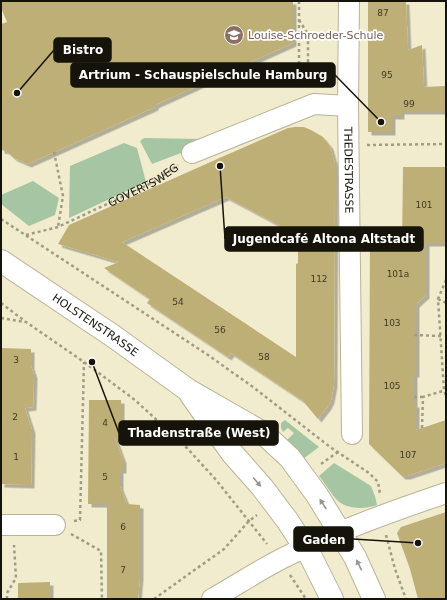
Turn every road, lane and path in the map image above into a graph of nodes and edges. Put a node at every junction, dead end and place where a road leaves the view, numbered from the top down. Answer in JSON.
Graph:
{"nodes":[{"id":1,"x":300,"y":1,"type":"edge"},
{"id":2,"x":349,"y":1,"type":"edge"},
{"id":3,"x":299,"y":20,"type":"junction"},
{"id":4,"x":299,"y":80,"type":"dead end"},
{"id":5,"x":308,"y":88,"type":"dead end"},
{"id":6,"x":348,"y":106,"type":"junction"},
{"id":7,"x":446,"y":144,"type":"edge"},
{"id":8,"x":349,"y":145,"type":"junction"},
{"id":9,"x":54,"y":152,"type":"dead end"},
{"id":10,"x":192,"y":154,"type":"joint"},
{"id":11,"x":1,"y":219,"type":"edge"},
{"id":12,"x":58,"y":227,"type":"junction"},
{"id":13,"x":26,"y":235,"type":"junction"},
{"id":14,"x":1,"y":261,"type":"edge"},
{"id":15,"x":446,"y":280,"type":"edge"},
{"id":16,"x":438,"y":299,"type":"junction"},
{"id":17,"x":1,"y":303,"type":"edge"},
{"id":18,"x":446,"y":303,"type":"edge"},
{"id":19,"x":1,"y":318,"type":"edge"},
{"id":20,"x":26,"y":322,"type":"junction"},
{"id":21,"x":414,"y":335,"type":"dead end"},
{"id":22,"x":441,"y":336,"type":"junction"},
{"id":23,"x":84,"y":362,"type":"junction"},
{"id":24,"x":188,"y":390,"type":"junction"},
{"id":25,"x":445,"y":390,"type":"edge"},
{"id":26,"x":446,"y":396,"type":"edge"},
{"id":27,"x":414,"y":397,"type":"dead end"},
{"id":28,"x":424,"y":397,"type":"junction"},
{"id":29,"x":422,"y":428,"type":"dead end"},
{"id":30,"x":352,"y":434,"type":"dead end"},
{"id":31,"x":338,"y":452,"type":"dead end"},
{"id":32,"x":446,"y":492,"type":"edge"},
{"id":33,"x":249,"y":521,"type":"junction"},
{"id":34,"x":7,"y":525,"type":"edge"},
{"id":35,"x":55,"y":525,"type":"junction"},
{"id":36,"x":340,"y":532,"type":"junction"},
{"id":37,"x":305,"y":548,"type":"junction"},
{"id":38,"x":280,"y":560,"type":"junction"},
{"id":39,"x":221,"y":597,"type":"edge"},
{"id":40,"x":7,"y":599,"type":"edge"},
{"id":41,"x":102,"y":599,"type":"edge"},
{"id":42,"x":154,"y":599,"type":"edge"},
{"id":43,"x":306,"y":599,"type":"edge"},
{"id":44,"x":332,"y":599,"type":"edge"},
{"id":45,"x":374,"y":599,"type":"edge"}],
"edges":[{"from":1,"to":3,"type":"path"},
{"from":2,"to":6,"type":"street","name":"THEDESTRASSE"},
{"from":3,"to":4,"type":"path"},
{"from":3,"to":5,"type":"path"},
{"from":6,"to":8,"type":"street","name":"THEDESTRASSE"},
{"from":6,"to":10,"type":"street"},
{"from":7,"to":8,"type":"path"},
{"from":8,"to":30,"type":"street","name":"THEDESTRASSE"},
{"from":9,"to":12,"type":"path"},
{"from":10,"to":12,"type":"path","name":"GOVERTSWEG"},
{"from":11,"to":13,"type":"path"},
{"from":12,"to":13,"type":"path","name":"GOVERTSWEG"},
{"from":13,"to":31,"type":"path"},
{"from":14,"to":24,"type":"main road","name":"HOLSTENSTRASSE"},
{"from":15,"to":16,"type":"path"},
{"from":16,"to":18,"type":"path"},
{"from":16,"to":22,"type":"path"},
{"from":17,"to":20,"type":"path"},
{"from":19,"to":20,"type":"path"},
{"from":20,"to":23,"type":"path"},
{"from":21,"to":22,"type":"path"},
{"from":22,"to":25,"type":"path"},
{"from":23,"to":33,"type":"path"},
{"from":23,"to":35,"type":"path"},
{"from":36,"to":24,"type":"main road","name":"HOLSTENSTRASSE","one_way":true},
{"from":24,"to":37,"type":"main road","name":"HOLSTENSTRASSE","one_way":true},
{"from":25,"to":26,"type":"path"},
{"from":25,"to":28,"type":"path"},
{"from":27,"to":28,"type":"path"},
{"from":28,"to":29,"type":"path"},
{"from":32,"to":36,"type":"street"},
{"from":33,"to":38,"type":"path"},
{"from":33,"to":42,"type":"path"},
{"from":34,"to":35,"type":"street"},
{"from":34,"to":40,"type":"path"},
{"from":35,"to":41,"type":"path"},
{"from":36,"to":37,"type":"street"},
{"from":45,"to":36,"type":"main road","name":"HOLSTENSTRASSE","one_way":true},
{"from":37,"to":38,"type":"street"},
{"from":37,"to":44,"type":"main road","name":"HOLSTENSTRASSE"},
{"from":38,"to":39,"type":"street"},
{"from":38,"to":43,"type":"path"}]}
